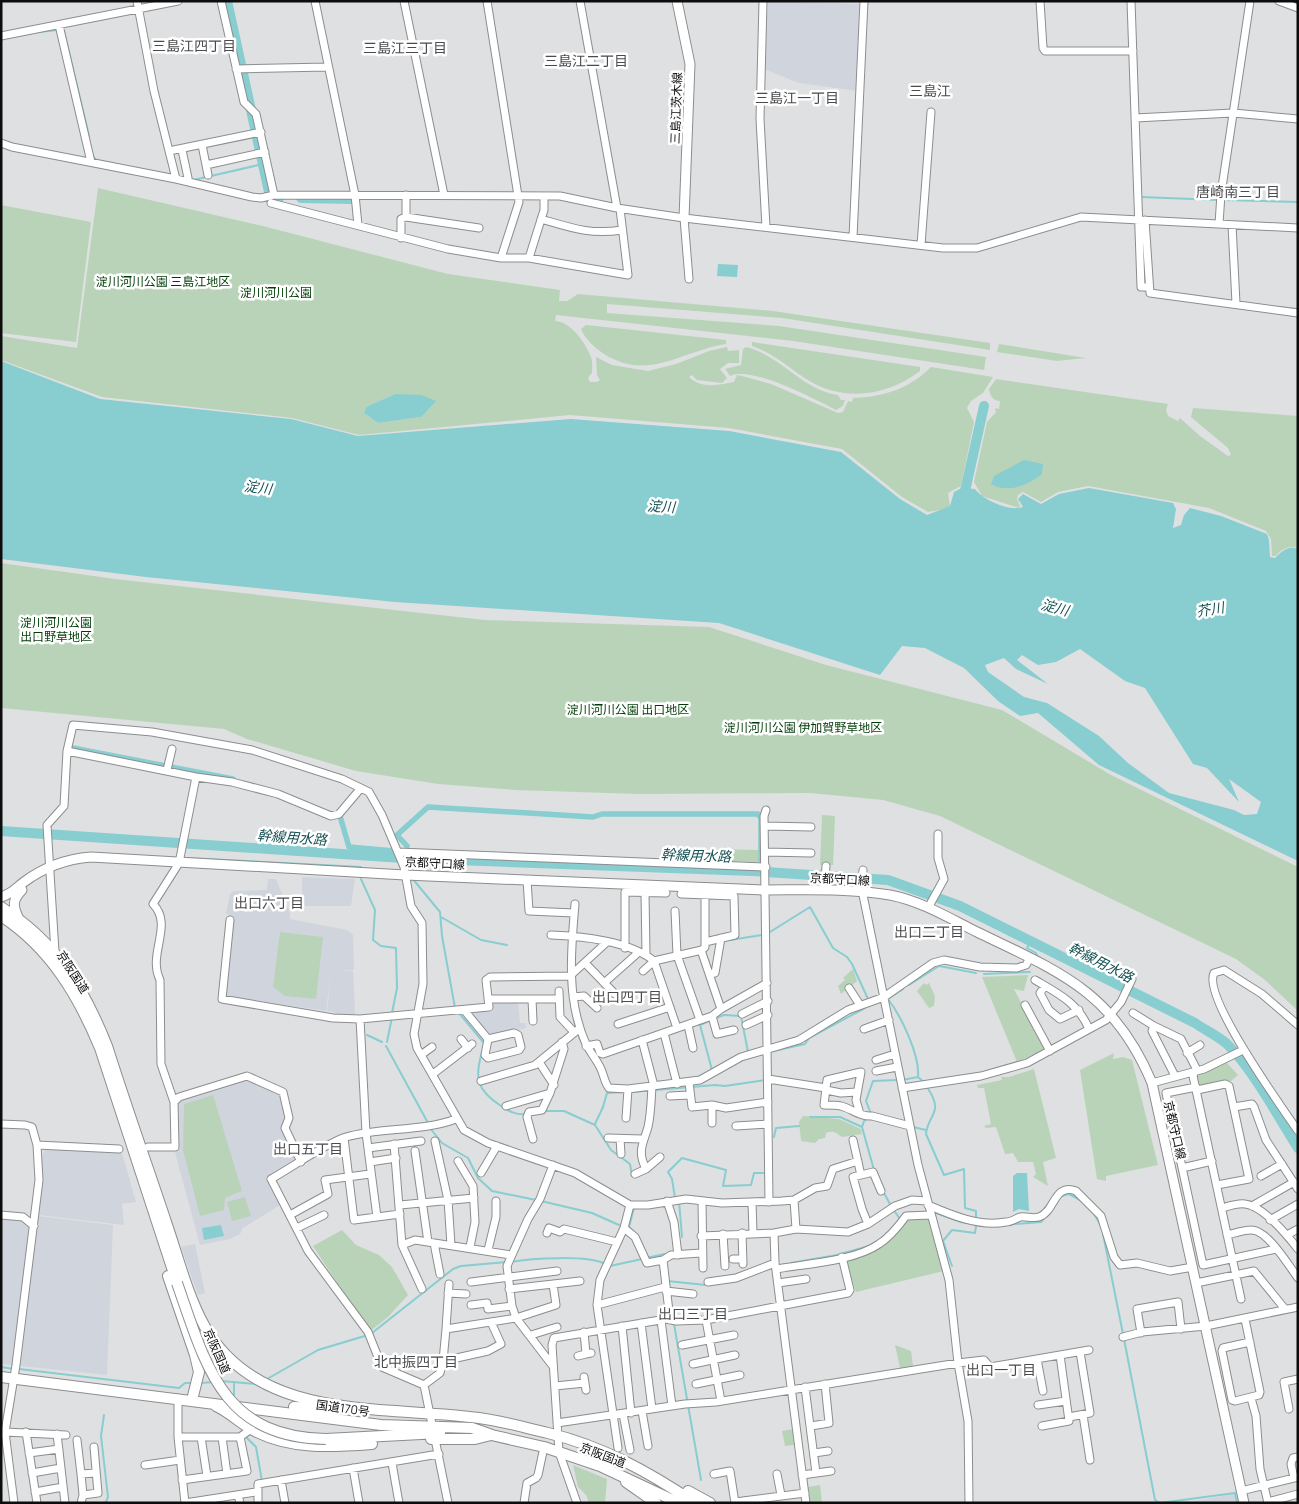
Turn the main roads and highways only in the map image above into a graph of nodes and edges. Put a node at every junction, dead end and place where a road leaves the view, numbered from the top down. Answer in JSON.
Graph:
{"nodes":[{"id":1,"x":677,"y":1,"type":"edge"},
{"id":2,"x":684,"y":218,"type":"road end"},
{"id":3,"x":31,"y":878,"type":"junction"},
{"id":4,"x":1,"y":897,"type":"edge"},
{"id":5,"x":1,"y":907,"type":"edge"},
{"id":6,"x":1,"y":916,"type":"edge"},
{"id":7,"x":18,"y":918,"type":"junction"},
{"id":8,"x":125,"y":1123,"type":"junction"},
{"id":9,"x":204,"y":1327,"type":"junction"},
{"id":10,"x":195,"y":1355,"type":"junction"},
{"id":11,"x":1,"y":1377,"type":"edge"},
{"id":12,"x":192,"y":1400,"type":"junction"},
{"id":13,"x":215,"y":1405,"type":"junction"},
{"id":14,"x":353,"y":1409,"type":"junction"},
{"id":15,"x":434,"y":1433,"type":"junction"},
{"id":16,"x":600,"y":1466,"type":"junction"},
{"id":17,"x":656,"y":1476,"type":"junction"},
{"id":18,"x":656,"y":1503,"type":"edge"},
{"id":19,"x":679,"y":1503,"type":"edge"},
{"id":20,"x":695,"y":1503,"type":"edge"},
{"id":21,"x":710,"y":1503,"type":"edge"},
{"id":22,"x":1244,"y":1503,"type":"edge"}],
"edges":[{"from":1,"to":2,"type":"main road","name":"三島江茨木線"},
{"from":3,"to":4,"type":"main road","name":"京都守口線"},
{"from":3,"to":7,"type":"main road","name":"京都守口線"},
{"from":3,"to":22,"type":"main road","name":"京都守口線"},
{"from":5,"to":7,"type":"highway","name":"京阪国道"},
{"from":6,"to":8,"type":"highway","name":"京阪国道"},
{"from":7,"to":9,"type":"highway","name":"京阪国道"},
{"from":8,"to":10,"type":"highway"},
{"from":8,"to":15,"type":"highway","name":"京阪国道","bridge":true},
{"from":9,"to":10,"type":"highway"},
{"from":9,"to":14,"type":"highway","name":"京阪国道"},
{"from":10,"to":12,"type":"highway"},
{"from":11,"to":12,"type":"highway","name":"国道170号"},
{"from":12,"to":13,"type":"highway","name":"国道170号"},
{"from":12,"to":14,"type":"highway","name":"国道170号"},
{"from":13,"to":15,"type":"highway","name":"国道170号"},
{"from":13,"to":15,"type":"highway"},
{"from":14,"to":17,"type":"highway","name":"京阪国道"},
{"from":15,"to":16,"type":"highway","name":"京阪国道"},
{"from":16,"to":18,"type":"highway"},
{"from":16,"to":19,"type":"highway","name":"京阪国道"},
{"from":17,"to":20,"type":"highway","name":"京阪国道"},
{"from":17,"to":21,"type":"highway"}]}
